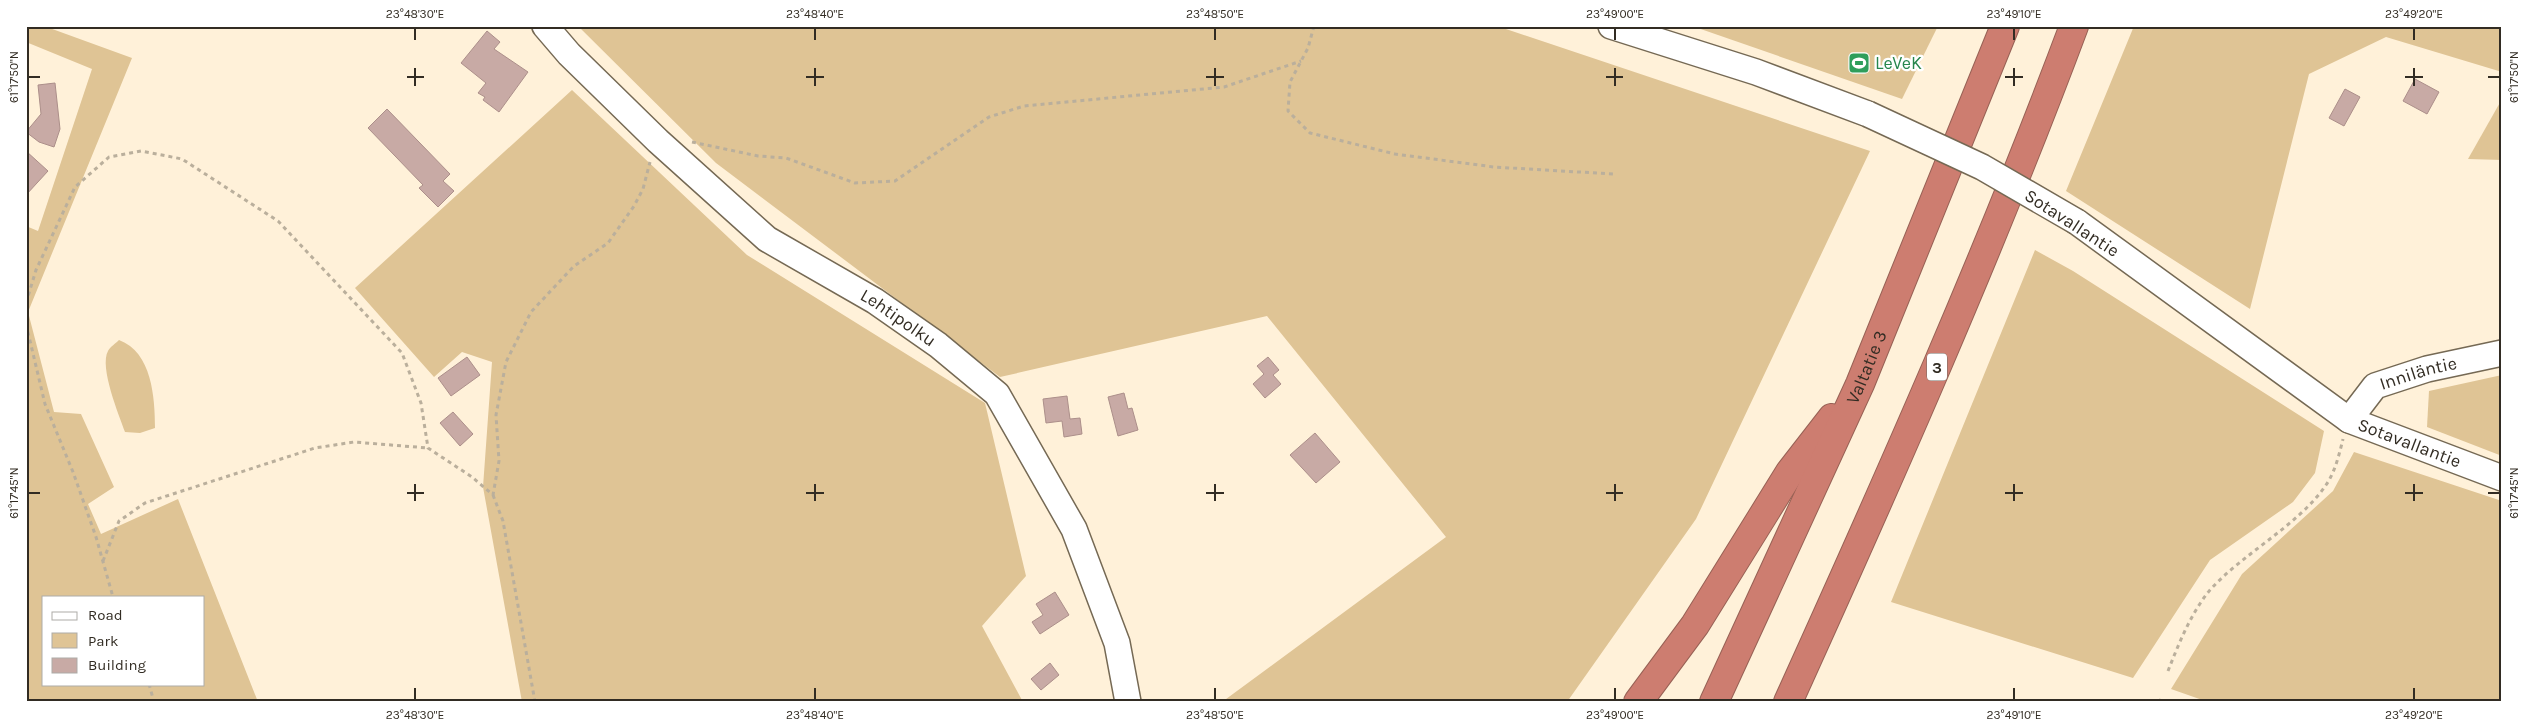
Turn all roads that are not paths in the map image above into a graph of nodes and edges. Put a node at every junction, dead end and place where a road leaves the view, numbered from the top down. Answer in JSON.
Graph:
{"nodes":[{"id":1,"x":545,"y":26,"type":"edge"},
{"id":2,"x":1611,"y":26,"type":"edge"},
{"id":3,"x":2005,"y":26,"type":"edge"},
{"id":4,"x":2074,"y":26,"type":"edge"},
{"id":5,"x":2502,"y":353,"type":"edge"},
{"id":6,"x":1860,"y":384,"type":"junction"},
{"id":7,"x":2349,"y":420,"type":"junction"},
{"id":8,"x":2502,"y":478,"type":"edge"},
{"id":9,"x":1128,"y":702,"type":"edge"},
{"id":10,"x":1638,"y":702,"type":"edge"},
{"id":11,"x":1714,"y":702,"type":"edge"},
{"id":12,"x":1788,"y":702,"type":"edge"}],
"edges":[{"from":1,"to":9,"type":"street","name":"Lehtipolku"},
{"from":2,"to":7,"type":"street","name":"Sotavallantie","bridge":true},
{"from":3,"to":6,"type":"highway","name":"Valtatie 3"},
{"from":4,"to":12,"type":"highway","number":"3"},
{"from":5,"to":7,"type":"street","name":"Inniläntie"},
{"from":6,"to":10,"type":"highway"},
{"from":6,"to":11,"type":"highway","name":"Valtatie 3"},
{"from":7,"to":8,"type":"street","name":"Sotavallantie"}]}
